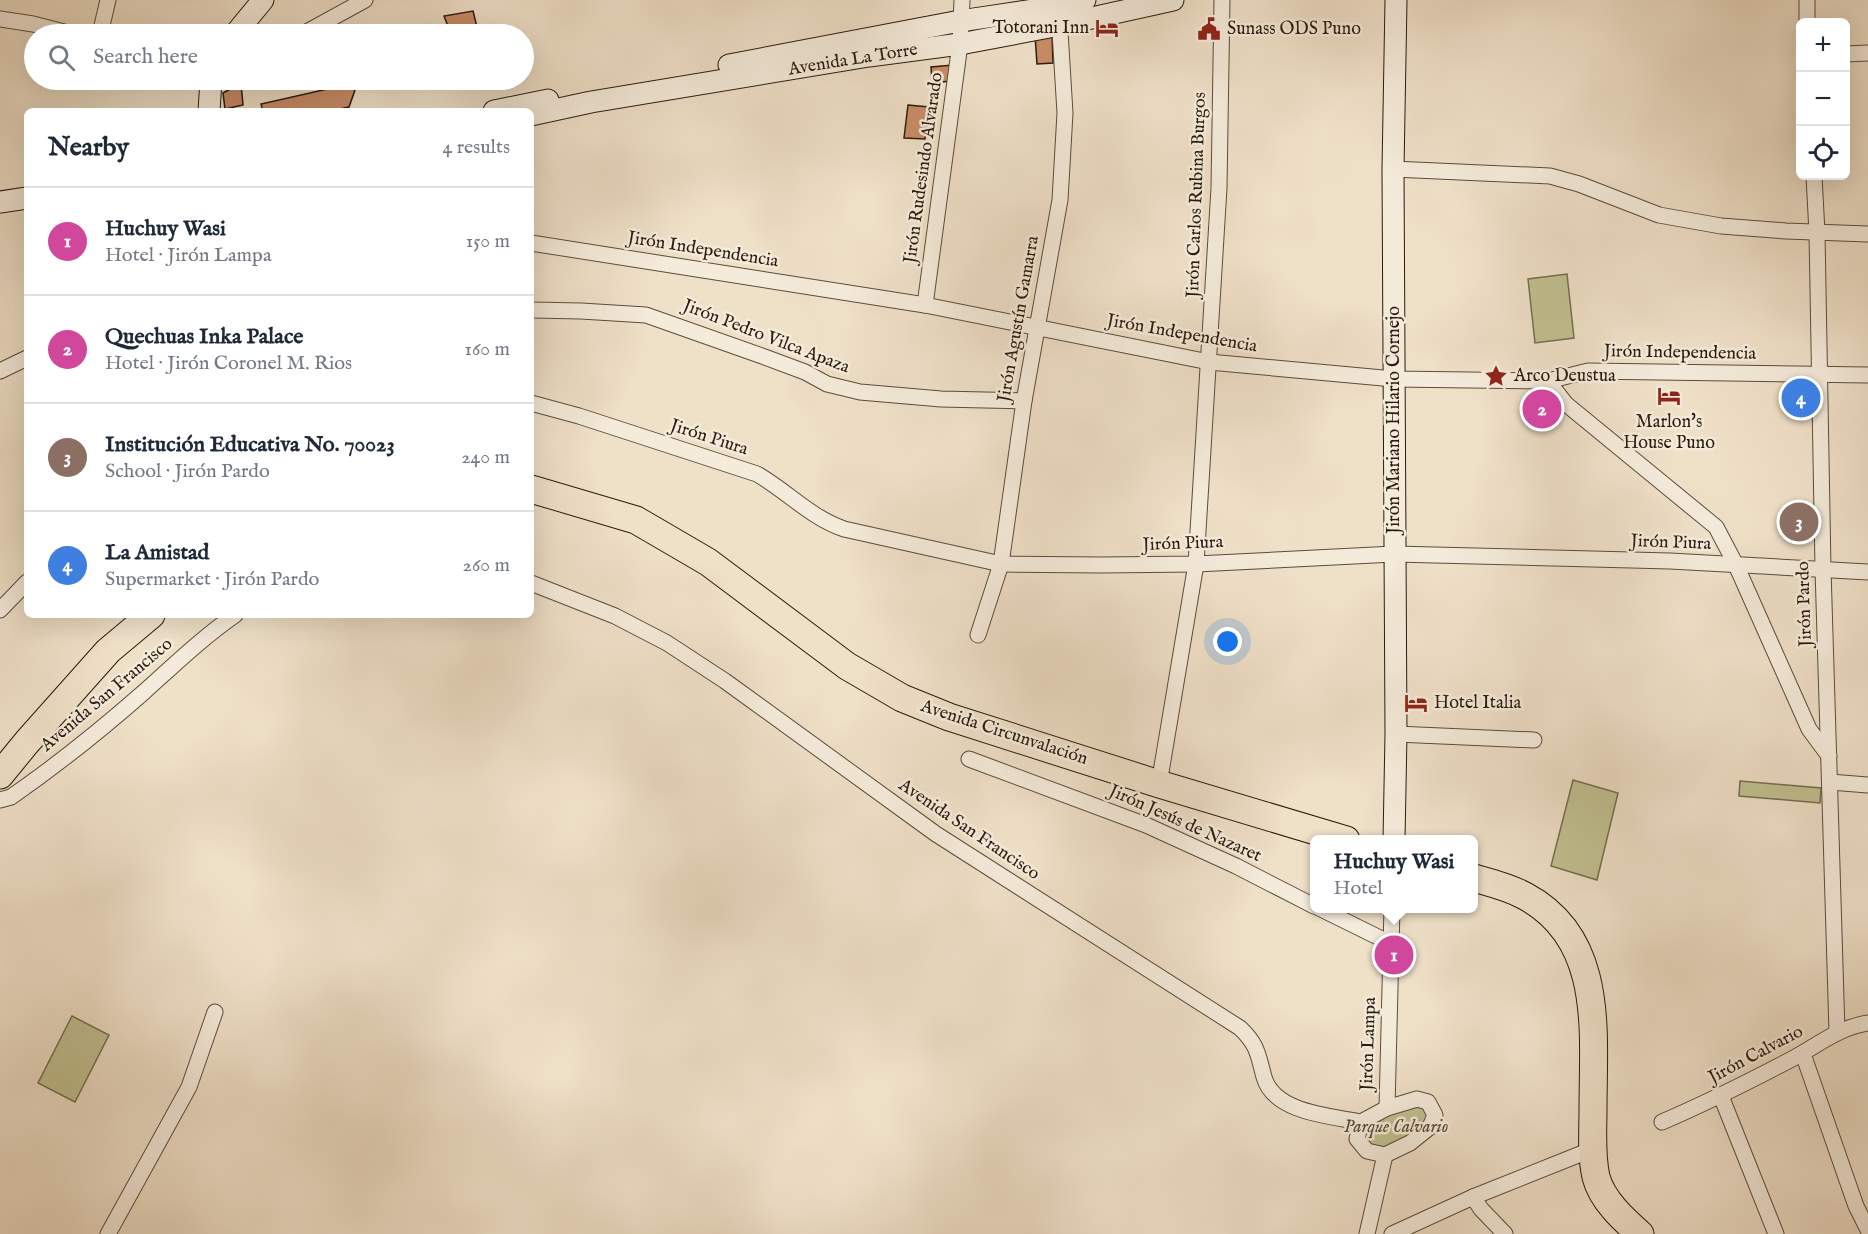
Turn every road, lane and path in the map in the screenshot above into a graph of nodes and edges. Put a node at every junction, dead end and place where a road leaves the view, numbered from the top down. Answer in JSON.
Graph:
{"nodes":[{"id":1,"x":108,"y":0,"type":"edge"},
{"id":2,"x":263,"y":0,"type":"edge"},
{"id":3,"x":365,"y":0,"type":"edge"},
{"id":4,"x":1085,"y":0,"type":"edge"},
{"id":5,"x":1173,"y":0,"type":"edge"},
{"id":6,"x":1222,"y":0,"type":"edge"},
{"id":7,"x":1396,"y":0,"type":"edge"},
{"id":8,"x":1807,"y":0,"type":"edge"},
{"id":9,"x":961,"y":10,"type":"edge"},
{"id":10,"x":1052,"y":10,"type":"edge"},
{"id":11,"x":1807,"y":18,"type":"edge"},
{"id":12,"x":0,"y":19,"type":"edge"},
{"id":13,"x":33,"y":24,"type":"edge"},
{"id":14,"x":102,"y":24,"type":"edge"},
{"id":15,"x":243,"y":24,"type":"edge"},
{"id":16,"x":321,"y":24,"type":"edge"},
{"id":17,"x":960,"y":44,"type":"junction"},
{"id":18,"x":1868,"y":53,"type":"edge"},
{"id":19,"x":1850,"y":54,"type":"edge"},
{"id":20,"x":210,"y":90,"type":"edge"},
{"id":21,"x":209,"y":108,"type":"edge"},
{"id":22,"x":508,"y":108,"type":"edge"},
{"id":23,"x":534,"y":114,"type":"edge"},
{"id":24,"x":1393,"y":169,"type":"junction"},
{"id":25,"x":1814,"y":180,"type":"edge"},
{"id":26,"x":24,"y":198,"type":"edge"},
{"id":27,"x":0,"y":202,"type":"edge"},
{"id":28,"x":1817,"y":233,"type":"junction"},
{"id":29,"x":1868,"y":234,"type":"edge"},
{"id":30,"x":534,"y":243,"type":"edge"},
{"id":31,"x":925,"y":305,"type":"junction"},
{"id":32,"x":534,"y":310,"type":"edge"},
{"id":33,"x":1037,"y":327,"type":"junction"},
{"id":34,"x":24,"y":359,"type":"edge"},
{"id":35,"x":1209,"y":362,"type":"junction"},
{"id":36,"x":1,"y":369,"type":"edge"},
{"id":37,"x":1820,"y":375,"type":"junction"},
{"id":38,"x":1868,"y":375,"type":"edge"},
{"id":39,"x":1394,"y":379,"type":"junction"},
{"id":40,"x":1548,"y":381,"type":"junction"},
{"id":41,"x":1024,"y":401,"type":"junction"},
{"id":42,"x":534,"y":404,"type":"edge"},
{"id":43,"x":534,"y":490,"type":"edge"},
{"id":44,"x":1394,"y":554,"type":"junction"},
{"id":45,"x":1000,"y":564,"type":"junction"},
{"id":46,"x":1196,"y":564,"type":"junction"},
{"id":47,"x":1736,"y":565,"type":"junction"},
{"id":48,"x":1823,"y":569,"type":"junction"},
{"id":49,"x":1868,"y":572,"type":"edge"},
{"id":50,"x":534,"y":584,"type":"edge"},
{"id":51,"x":24,"y":585,"type":"edge"},
{"id":52,"x":0,"y":610,"type":"edge"},
{"id":53,"x":147,"y":618,"type":"edge"},
{"id":54,"x":231,"y":618,"type":"edge"},
{"id":55,"x":978,"y":635,"type":"dead end"},
{"id":56,"x":1396,"y":734,"type":"junction"},
{"id":57,"x":1534,"y":740,"type":"dead end"},
{"id":58,"x":1829,"y":756,"type":"junction"},
{"id":59,"x":969,"y":759,"type":"dead end"},
{"id":60,"x":0,"y":775,"type":"edge"},
{"id":61,"x":1830,"y":782,"type":"junction"},
{"id":62,"x":1159,"y":784,"type":"junction"},
{"id":63,"x":1868,"y":784,"type":"edge"},
{"id":64,"x":0,"y":800,"type":"edge"},
{"id":65,"x":1329,"y":835,"type":"edge"},
{"id":66,"x":1394,"y":835,"type":"edge"},
{"id":67,"x":1478,"y":879,"type":"edge"},
{"id":68,"x":1310,"y":904,"type":"edge"},
{"id":69,"x":1327,"y":913,"type":"edge"},
{"id":70,"x":1392,"y":913,"type":"edge"},
{"id":71,"x":1392,"y":944,"type":"junction"},
{"id":72,"x":215,"y":1012,"type":"dead end"},
{"id":73,"x":1868,"y":1023,"type":"edge"},
{"id":74,"x":1837,"y":1032,"type":"junction"},
{"id":75,"x":1803,"y":1054,"type":"junction"},
{"id":76,"x":1721,"y":1096,"type":"junction"},
{"id":77,"x":1387,"y":1108,"type":"junction"},
{"id":78,"x":1361,"y":1122,"type":"junction"},
{"id":79,"x":1662,"y":1122,"type":"dead end"},
{"id":80,"x":1593,"y":1149,"type":"junction"},
{"id":81,"x":1385,"y":1155,"type":"junction"},
{"id":82,"x":1473,"y":1197,"type":"junction"},
{"id":83,"x":1868,"y":1230,"type":"edge"},
{"id":84,"x":108,"y":1234,"type":"edge"},
{"id":85,"x":1367,"y":1234,"type":"edge"},
{"id":86,"x":1392,"y":1234,"type":"edge"},
{"id":87,"x":1504,"y":1234,"type":"edge"},
{"id":88,"x":1640,"y":1234,"type":"edge"},
{"id":89,"x":1776,"y":1234,"type":"edge"}],
"edges":[{"from":1,"to":14,"type":"street"},
{"from":2,"to":15,"type":"main road"},
{"from":3,"to":16,"type":"street"},
{"from":4,"to":10,"type":"main road","name":"Avenida La Torre"},
{"from":5,"to":10,"type":"main road","name":"Avenida La Torre"},
{"from":6,"to":35,"type":"street","name":"Jirón Carlos Rubina Burgos"},
{"from":7,"to":24,"type":"main road","name":"Jirón Mariano Hilario Cornejo"},
{"from":8,"to":11,"type":"street"},
{"from":9,"to":10,"type":"main road","name":"Avenida La Torre"},
{"from":9,"to":17,"type":"street","name":"Jirón Rudesindo Alvarado"},
{"from":9,"to":22,"type":"main road","name":"Avenida La Torre"},
{"from":10,"to":17,"type":"main road","name":"Avenida La Torre"},
{"from":10,"to":33,"type":"street","name":"Jirón Agustín Gamarra"},
{"from":12,"to":13,"type":"street"},
{"from":17,"to":23,"type":"main road","name":"Avenida La Torre"},
{"from":17,"to":31,"type":"street","name":"Jirón Rudesindo Alvarado"},
{"from":18,"to":19,"type":"street"},
{"from":20,"to":21,"type":"main road"},
{"from":24,"to":28,"type":"street"},
{"from":24,"to":39,"type":"main road","name":"Jirón Mariano Hilario Cornejo"},
{"from":25,"to":28,"type":"street","name":"Jirón Pardo"},
{"from":26,"to":27,"type":"main road"},
{"from":28,"to":29,"type":"street"},
{"from":28,"to":37,"type":"street","name":"Jirón Pardo"},
{"from":30,"to":31,"type":"street","name":"Jirón Independencia"},
{"from":31,"to":33,"type":"street","name":"Jirón Independencia"},
{"from":32,"to":41,"type":"street","name":"Jirón Pedro Vilca Apaza"},
{"from":33,"to":35,"type":"street","name":"Jirón Independencia"},
{"from":33,"to":41,"type":"street","name":"Jirón Agustín Gamarra"},
{"from":34,"to":36,"type":"street"},
{"from":35,"to":39,"type":"street","name":"Jirón Independencia"},
{"from":35,"to":46,"type":"street","name":"Jirón Carlos Rubina Burgos"},
{"from":37,"to":38,"type":"street","name":"Jirón Independencia"},
{"from":37,"to":40,"type":"street","name":"Jirón Independencia"},
{"from":37,"to":48,"type":"street","name":"Jirón Pardo"},
{"from":39,"to":40,"type":"street","name":"Jirón Independencia"},
{"from":39,"to":44,"type":"main road","name":"Jirón Mariano Hilario Cornejo"},
{"from":40,"to":47,"type":"street"},
{"from":41,"to":45,"type":"street","name":"Jirón Agustín Gamarra"},
{"from":42,"to":45,"type":"street","name":"Jirón Piura"},
{"from":43,"to":62,"type":"highway","name":"Avenida Circunvalación"},
{"from":44,"to":46,"type":"street","name":"Jirón Piura"},
{"from":44,"to":47,"type":"street","name":"Jirón Piura"},
{"from":44,"to":56,"type":"main road","name":"Jirón Mariano Hilario Cornejo"},
{"from":45,"to":46,"type":"street","name":"Jirón Piura"},
{"from":45,"to":55,"type":"street","name":"Jirón Agustín Gamarra"},
{"from":46,"to":62,"type":"street","name":"Jirón Carlos Rubina Burgos"},
{"from":47,"to":48,"type":"street","name":"Jirón Piura"},
{"from":47,"to":58,"type":"street"},
{"from":48,"to":49,"type":"street","name":"Jirón Piura"},
{"from":48,"to":58,"type":"street","name":"Jirón Pardo"},
{"from":50,"to":78,"type":"street","name":"Avenida San Francisco"},
{"from":51,"to":52,"type":"street"},
{"from":53,"to":60,"type":"highway"},
{"from":54,"to":64,"type":"street","name":"Avenida San Francisco"},
{"from":56,"to":57,"type":"street"},
{"from":56,"to":66,"type":"main road","name":"Jirón Mariano Hilario Cornejo"},
{"from":58,"to":61,"type":"street","name":"Jirón Pardo"},
{"from":59,"to":68,"type":"street","name":"Jirón Jesús de Nazaret"},
{"from":61,"to":63,"type":"street"},
{"from":61,"to":74,"type":"street","name":"Jirón Pardo"},
{"from":62,"to":65,"type":"highway","name":"Avenida Circunvalación"},
{"from":67,"to":80,"type":"highway"},
{"from":69,"to":71,"type":"street"},
{"from":70,"to":71,"type":"street","name":"Jirón Lampa"},
{"from":71,"to":77,"type":"street","name":"Jirón Lampa"},
{"from":72,"to":84,"type":"street"},
{"from":73,"to":74,"type":"street","name":"Jirón Calvario"},
{"from":74,"to":75,"type":"street","name":"Jirón Calvario"},
{"from":75,"to":76,"type":"street","name":"Jirón Calvario"},
{"from":75,"to":83,"type":"street"},
{"from":76,"to":79,"type":"street","name":"Jirón Calvario"},
{"from":76,"to":89,"type":"street"},
{"from":77,"to":78,"type":"street"},
{"from":77,"to":81,"type":"street"},
{"from":78,"to":81,"type":"street"},
{"from":80,"to":82,"type":"street"},
{"from":80,"to":88,"type":"highway"},
{"from":81,"to":85,"type":"street"},
{"from":82,"to":86,"type":"street"},
{"from":82,"to":87,"type":"street"}]}
